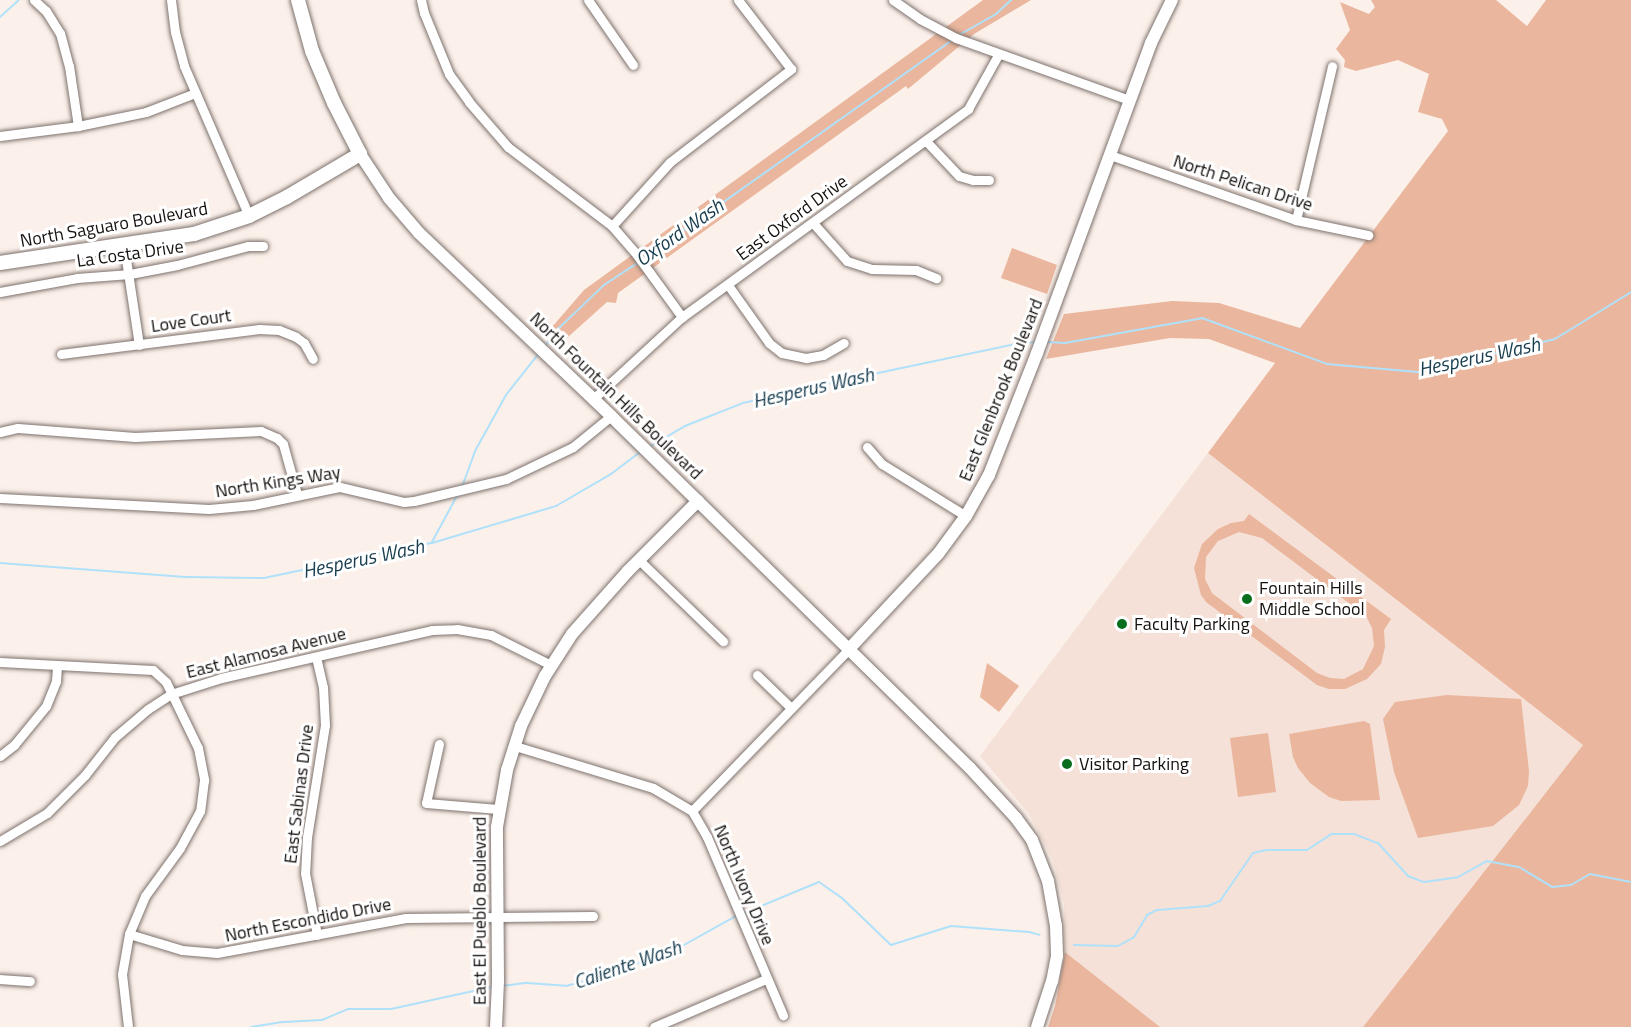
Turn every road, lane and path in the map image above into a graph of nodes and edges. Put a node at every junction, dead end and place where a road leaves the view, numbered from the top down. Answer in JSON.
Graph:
{"nodes":[{"id":1,"x":34,"y":0,"type":"edge"},
{"id":2,"x":171,"y":0,"type":"edge"},
{"id":3,"x":298,"y":0,"type":"edge"},
{"id":4,"x":421,"y":0,"type":"edge"},
{"id":5,"x":588,"y":0,"type":"edge"},
{"id":6,"x":738,"y":0,"type":"edge"},
{"id":7,"x":893,"y":0,"type":"edge"},
{"id":8,"x":1172,"y":0,"type":"edge"},
{"id":9,"x":998,"y":54,"type":"junction"},
{"id":10,"x":633,"y":65,"type":"dead end"},
{"id":11,"x":1332,"y":66,"type":"dead end"},
{"id":12,"x":195,"y":93,"type":"junction"},
{"id":13,"x":1129,"y":100,"type":"junction"},
{"id":14,"x":78,"y":126,"type":"junction"},
{"id":15,"x":0,"y":136,"type":"edge"},
{"id":16,"x":926,"y":141,"type":"junction"},
{"id":17,"x":360,"y":154,"type":"junction"},
{"id":18,"x":1110,"y":154,"type":"junction"},
{"id":19,"x":988,"y":180,"type":"dead end"},
{"id":20,"x":249,"y":216,"type":"junction"},
{"id":21,"x":1296,"y":220,"type":"junction"},
{"id":22,"x":813,"y":223,"type":"junction"},
{"id":23,"x":612,"y":226,"type":"junction"},
{"id":24,"x":1368,"y":235,"type":"dead end"},
{"id":25,"x":124,"y":246,"type":"junction"},
{"id":26,"x":263,"y":246,"type":"dead end"},
{"id":27,"x":0,"y":263,"type":"edge"},
{"id":28,"x":130,"y":274,"type":"junction"},
{"id":29,"x":936,"y":278,"type":"dead end"},
{"id":30,"x":728,"y":285,"type":"junction"},
{"id":31,"x":0,"y":292,"type":"edge"},
{"id":32,"x":682,"y":317,"type":"junction"},
{"id":33,"x":844,"y":343,"type":"dead end"},
{"id":34,"x":139,"y":345,"type":"junction"},
{"id":35,"x":61,"y":354,"type":"dead end"},
{"id":36,"x":313,"y":359,"type":"dead end"},
{"id":37,"x":593,"y":399,"type":"junction"},
{"id":38,"x":611,"y":416,"type":"junction"},
{"id":39,"x":0,"y":432,"type":"edge"},
{"id":40,"x":867,"y":447,"type":"dead end"},
{"id":41,"x":297,"y":494,"type":"junction"},
{"id":42,"x":0,"y":498,"type":"edge"},
{"id":43,"x":698,"y":501,"type":"junction"},
{"id":44,"x":966,"y":516,"type":"junction"},
{"id":45,"x":639,"y":560,"type":"junction"},
{"id":46,"x":723,"y":641,"type":"dead end"},
{"id":47,"x":849,"y":649,"type":"junction"},
{"id":48,"x":316,"y":657,"type":"junction"},
{"id":49,"x":0,"y":662,"type":"edge"},
{"id":50,"x":551,"y":665,"type":"junction"},
{"id":51,"x":57,"y":666,"type":"junction"},
{"id":52,"x":757,"y":675,"type":"dead end"},
{"id":53,"x":171,"y":694,"type":"junction"},
{"id":54,"x":791,"y":708,"type":"junction"},
{"id":55,"x":439,"y":744,"type":"dead end"},
{"id":56,"x":515,"y":746,"type":"junction"},
{"id":57,"x":0,"y":756,"type":"edge"},
{"id":58,"x":498,"y":809,"type":"junction"},
{"id":59,"x":692,"y":811,"type":"junction"},
{"id":60,"x":0,"y":841,"type":"edge"},
{"id":61,"x":496,"y":915,"type":"junction"},
{"id":62,"x":593,"y":916,"type":"dead end"},
{"id":63,"x":129,"y":934,"type":"junction"},
{"id":64,"x":317,"y":935,"type":"junction"},
{"id":65,"x":0,"y":979,"type":"edge"},
{"id":66,"x":766,"y":979,"type":"junction"},
{"id":67,"x":30,"y":981,"type":"dead end"},
{"id":68,"x":783,"y":1015,"type":"dead end"},
{"id":69,"x":128,"y":1027,"type":"edge"},
{"id":70,"x":496,"y":1027,"type":"edge"},
{"id":71,"x":654,"y":1027,"type":"edge"},
{"id":72,"x":1038,"y":1027,"type":"edge"}],
"edges":[{"from":1,"to":14,"type":"street"},
{"from":2,"to":12,"type":"street"},
{"from":3,"to":17,"type":"main road","name":"North Fountain Hills Boulevard"},
{"from":4,"to":23,"type":"street"},
{"from":5,"to":10,"type":"street"},
{"from":6,"to":23,"type":"street"},
{"from":7,"to":9,"type":"street"},
{"from":8,"to":13,"type":"street","name":"East Glenbrook Boulevard"},
{"from":9,"to":13,"type":"street"},
{"from":9,"to":16,"type":"street","name":"East Oxford Drive"},
{"from":11,"to":21,"type":"street"},
{"from":12,"to":14,"type":"street"},
{"from":12,"to":20,"type":"street"},
{"from":13,"to":18,"type":"street","name":"East Glenbrook Boulevard"},
{"from":14,"to":15,"type":"street"},
{"from":16,"to":19,"type":"street"},
{"from":16,"to":22,"type":"street","name":"East Oxford Drive"},
{"from":17,"to":20,"type":"main road","name":"North Saguaro Boulevard"},
{"from":17,"to":37,"type":"street","name":"North Fountain Hills Boulevard"},
{"from":18,"to":21,"type":"street","name":"North Pelican Drive"},
{"from":18,"to":44,"type":"street","name":"East Glenbrook Boulevard"},
{"from":20,"to":25,"type":"main road","name":"North Saguaro Boulevard"},
{"from":21,"to":24,"type":"street","name":"North Pelican Drive"},
{"from":22,"to":29,"type":"street"},
{"from":22,"to":30,"type":"street","name":"East Oxford Drive"},
{"from":23,"to":32,"type":"street"},
{"from":25,"to":27,"type":"main road","name":"North Saguaro Boulevard"},
{"from":25,"to":28,"type":"street"},
{"from":26,"to":28,"type":"street","name":"La Costa Drive"},
{"from":28,"to":31,"type":"street","name":"La Costa Drive"},
{"from":28,"to":34,"type":"street"},
{"from":30,"to":32,"type":"street","name":"East Oxford Drive"},
{"from":30,"to":33,"type":"street"},
{"from":32,"to":37,"type":"street","name":"East Oxford Drive"},
{"from":34,"to":35,"type":"street","name":"Love Court"},
{"from":34,"to":36,"type":"street","name":"Love Court"},
{"from":37,"to":38,"type":"street","name":"North Fountain Hills Boulevard"},
{"from":38,"to":41,"type":"street","name":"North Kings Way"},
{"from":38,"to":43,"type":"street","name":"North Fountain Hills Boulevard"},
{"from":39,"to":41,"type":"street"},
{"from":40,"to":44,"type":"street"},
{"from":41,"to":42,"type":"street","name":"North Kings Way"},
{"from":43,"to":45,"type":"street","name":"East El Pueblo Boulevard"},
{"from":43,"to":47,"type":"street","name":"North Fountain Hills Boulevard"},
{"from":44,"to":47,"type":"street","name":"East Glenbrook Boulevard"},
{"from":45,"to":46,"type":"street"},
{"from":45,"to":50,"type":"street","name":"East El Pueblo Boulevard"},
{"from":47,"to":54,"type":"street","name":"East Glenbrook Boulevard"},
{"from":47,"to":72,"type":"street","name":"North Fountain Hills Boulevard"},
{"from":48,"to":50,"type":"street","name":"East Alamosa Avenue"},
{"from":48,"to":53,"type":"street","name":"East Alamosa Avenue"},
{"from":48,"to":64,"type":"street","name":"East Sabinas Drive"},
{"from":49,"to":51,"type":"street"},
{"from":50,"to":56,"type":"street","name":"East El Pueblo Boulevard"},
{"from":51,"to":53,"type":"street"},
{"from":51,"to":57,"type":"street"},
{"from":52,"to":54,"type":"street"},
{"from":53,"to":60,"type":"street","name":"East Alamosa Avenue"},
{"from":53,"to":63,"type":"street"},
{"from":54,"to":59,"type":"street","name":"East Glenbrook Boulevard"},
{"from":55,"to":58,"type":"street"},
{"from":56,"to":58,"type":"street","name":"East El Pueblo Boulevard"},
{"from":56,"to":59,"type":"street","name":"North Ivory Drive"},
{"from":58,"to":61,"type":"street","name":"East El Pueblo Boulevard"},
{"from":59,"to":66,"type":"street","name":"North Ivory Drive"},
{"from":61,"to":62,"type":"street","name":"North Escondido Drive"},
{"from":61,"to":64,"type":"street","name":"North Escondido Drive"},
{"from":61,"to":70,"type":"street","name":"East El Pueblo Boulevard"},
{"from":63,"to":64,"type":"street","name":"North Escondido Drive"},
{"from":63,"to":69,"type":"street"},
{"from":65,"to":67,"type":"street"},
{"from":66,"to":68,"type":"street","name":"North Ivory Drive"},
{"from":66,"to":71,"type":"street"}]}
